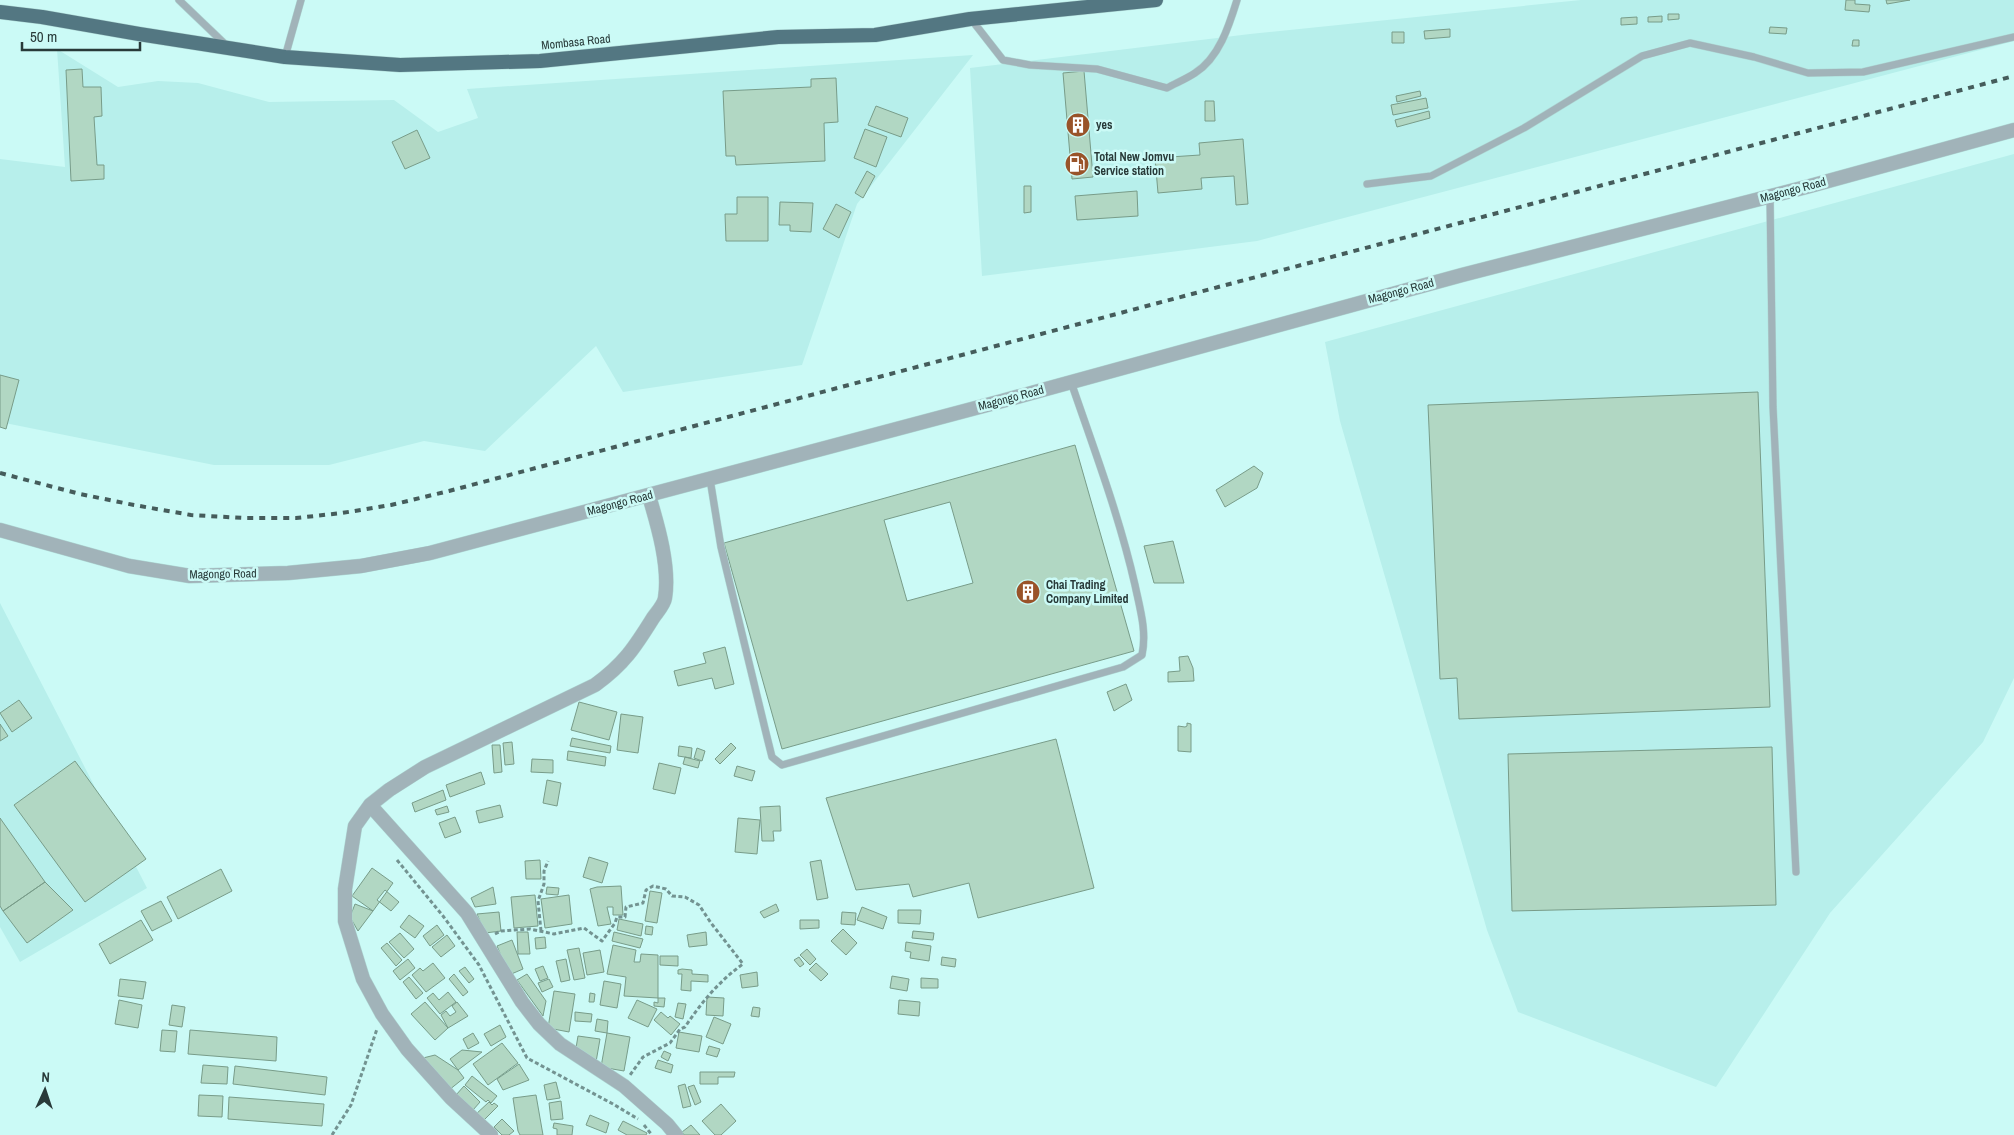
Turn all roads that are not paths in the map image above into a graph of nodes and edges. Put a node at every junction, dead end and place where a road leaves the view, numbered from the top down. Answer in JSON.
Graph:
{"nodes":[{"id":1,"x":179,"y":0,"type":"edge"},
{"id":2,"x":301,"y":0,"type":"edge"},
{"id":3,"x":1156,"y":0,"type":"edge"},
{"id":4,"x":1237,"y":0,"type":"edge"},
{"id":5,"x":0,"y":12,"type":"edge"},
{"id":6,"x":970,"y":19,"type":"junction"},
{"id":7,"x":2014,"y":37,"type":"edge"},
{"id":8,"x":229,"y":48,"type":"junction"},
{"id":9,"x":285,"y":56,"type":"junction"},
{"id":10,"x":2014,"y":130,"type":"edge"},
{"id":11,"x":1367,"y":184,"type":"dead end"},
{"id":12,"x":1770,"y":196,"type":"junction"},
{"id":13,"x":1071,"y":382,"type":"junction"},
{"id":14,"x":710,"y":479,"type":"junction"},
{"id":15,"x":649,"y":496,"type":"junction"},
{"id":16,"x":0,"y":530,"type":"edge"},
{"id":17,"x":370,"y":805,"type":"junction"},
{"id":18,"x":1796,"y":872,"type":"dead end"},
{"id":19,"x":491,"y":1135,"type":"edge"},
{"id":20,"x":676,"y":1135,"type":"edge"}],
"edges":[{"from":1,"to":8,"type":"lane"},
{"from":2,"to":9,"type":"lane"},
{"from":3,"to":6,"type":"highway","name":"Mombasa Road"},
{"from":4,"to":6,"type":"lane"},
{"from":5,"to":8,"type":"highway","name":"Mombasa Road"},
{"from":6,"to":9,"type":"highway","name":"Mombasa Road"},
{"from":7,"to":11,"type":"lane"},
{"from":8,"to":9,"type":"highway","name":"Mombasa Road"},
{"from":10,"to":12,"type":"street","name":"Magongo Road"},
{"from":12,"to":13,"type":"street","name":"Magongo Road"},
{"from":12,"to":18,"type":"lane"},
{"from":13,"to":14,"type":"street","name":"Magongo Road"},
{"from":13,"to":14,"type":"lane"},
{"from":14,"to":15,"type":"street","name":"Magongo Road"},
{"from":15,"to":16,"type":"street","name":"Magongo Road"},
{"from":15,"to":17,"type":"street"},
{"from":17,"to":19,"type":"street"},
{"from":17,"to":20,"type":"street"}]}
